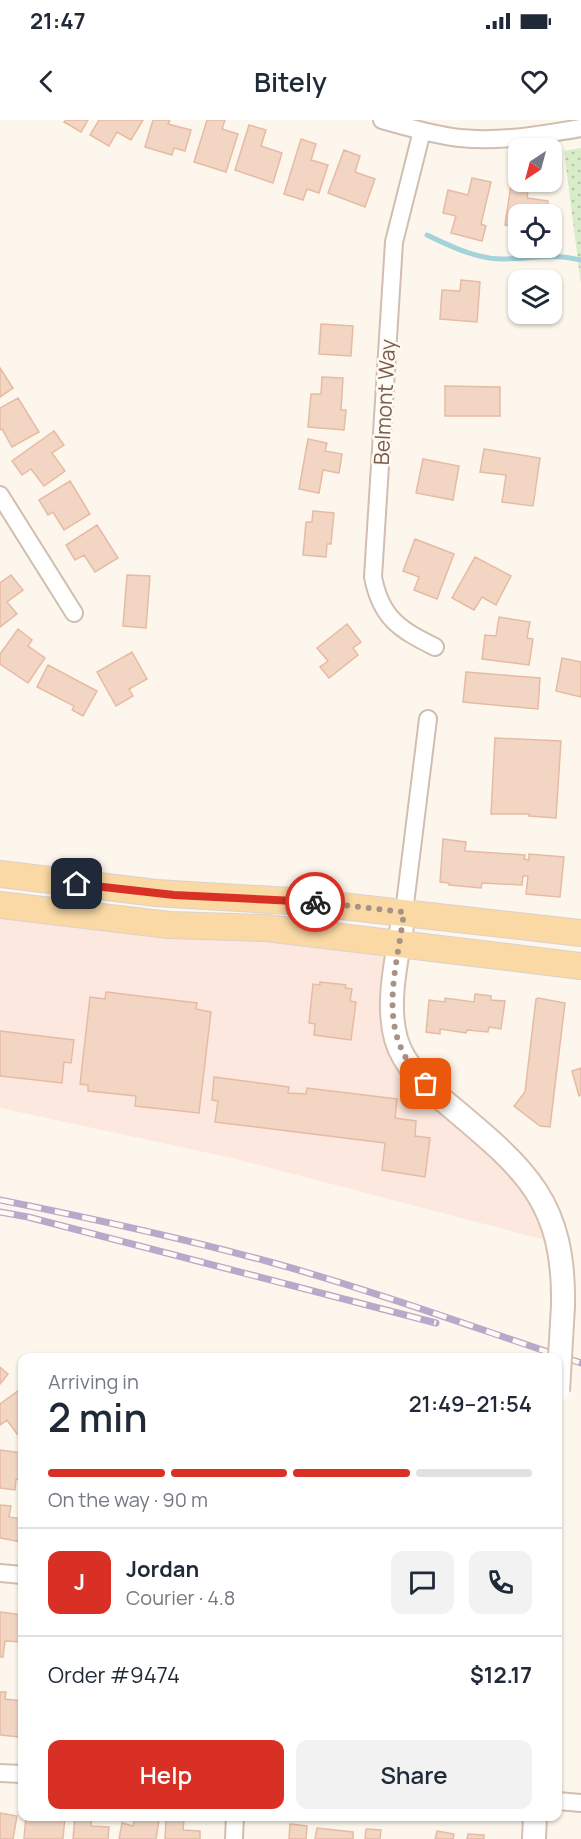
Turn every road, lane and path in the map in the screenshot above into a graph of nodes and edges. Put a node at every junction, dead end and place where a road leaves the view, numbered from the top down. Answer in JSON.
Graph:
{"nodes":[{"id":1,"x":382,"y":120,"type":"edge"},
{"id":2,"x":581,"y":128,"type":"edge"},
{"id":3,"x":422,"y":131,"type":"junction"},
{"id":4,"x":0,"y":495,"type":"edge"},
{"id":5,"x":74,"y":613,"type":"dead end"},
{"id":6,"x":435,"y":647,"type":"dead end"},
{"id":7,"x":428,"y":719,"type":"dead end"},
{"id":8,"x":0,"y":874,"type":"edge"},
{"id":9,"x":0,"y":905,"type":"edge"},
{"id":10,"x":404,"y":912,"type":"junction"},
{"id":11,"x":581,"y":933,"type":"edge"},
{"id":12,"x":400,"y":945,"type":"junction"},
{"id":13,"x":581,"y":966,"type":"edge"},
{"id":14,"x":560,"y":1353,"type":"edge"},
{"id":15,"x":0,"y":1573,"type":"edge"},
{"id":16,"x":18,"y":1575,"type":"edge"},
{"id":17,"x":0,"y":1773,"type":"edge"},
{"id":18,"x":18,"y":1774,"type":"edge"},
{"id":19,"x":562,"y":1801,"type":"edge"},
{"id":20,"x":581,"y":1803,"type":"edge"},
{"id":21,"x":235,"y":1821,"type":"edge"},
{"id":22,"x":535,"y":1821,"type":"edge"},
{"id":23,"x":234,"y":1839,"type":"edge"},
{"id":24,"x":534,"y":1839,"type":"edge"}],
"edges":[{"from":1,"to":3,"type":"street"},
{"from":2,"to":3,"type":"street"},
{"from":3,"to":6,"type":"street","name":"Belmont Way"},
{"from":4,"to":5,"type":"street"},
{"from":7,"to":10,"type":"street"},
{"from":8,"to":10,"type":"main road"},
{"from":9,"to":12,"type":"main road"},
{"from":10,"to":11,"type":"main road"},
{"from":10,"to":12,"type":"street"},
{"from":12,"to":13,"type":"main road"},
{"from":12,"to":14,"type":"street","bridge":true},
{"from":15,"to":16,"type":"street"},
{"from":17,"to":18,"type":"street"},
{"from":19,"to":20,"type":"street"},
{"from":21,"to":23,"type":"street"},
{"from":22,"to":24,"type":"street"}]}
